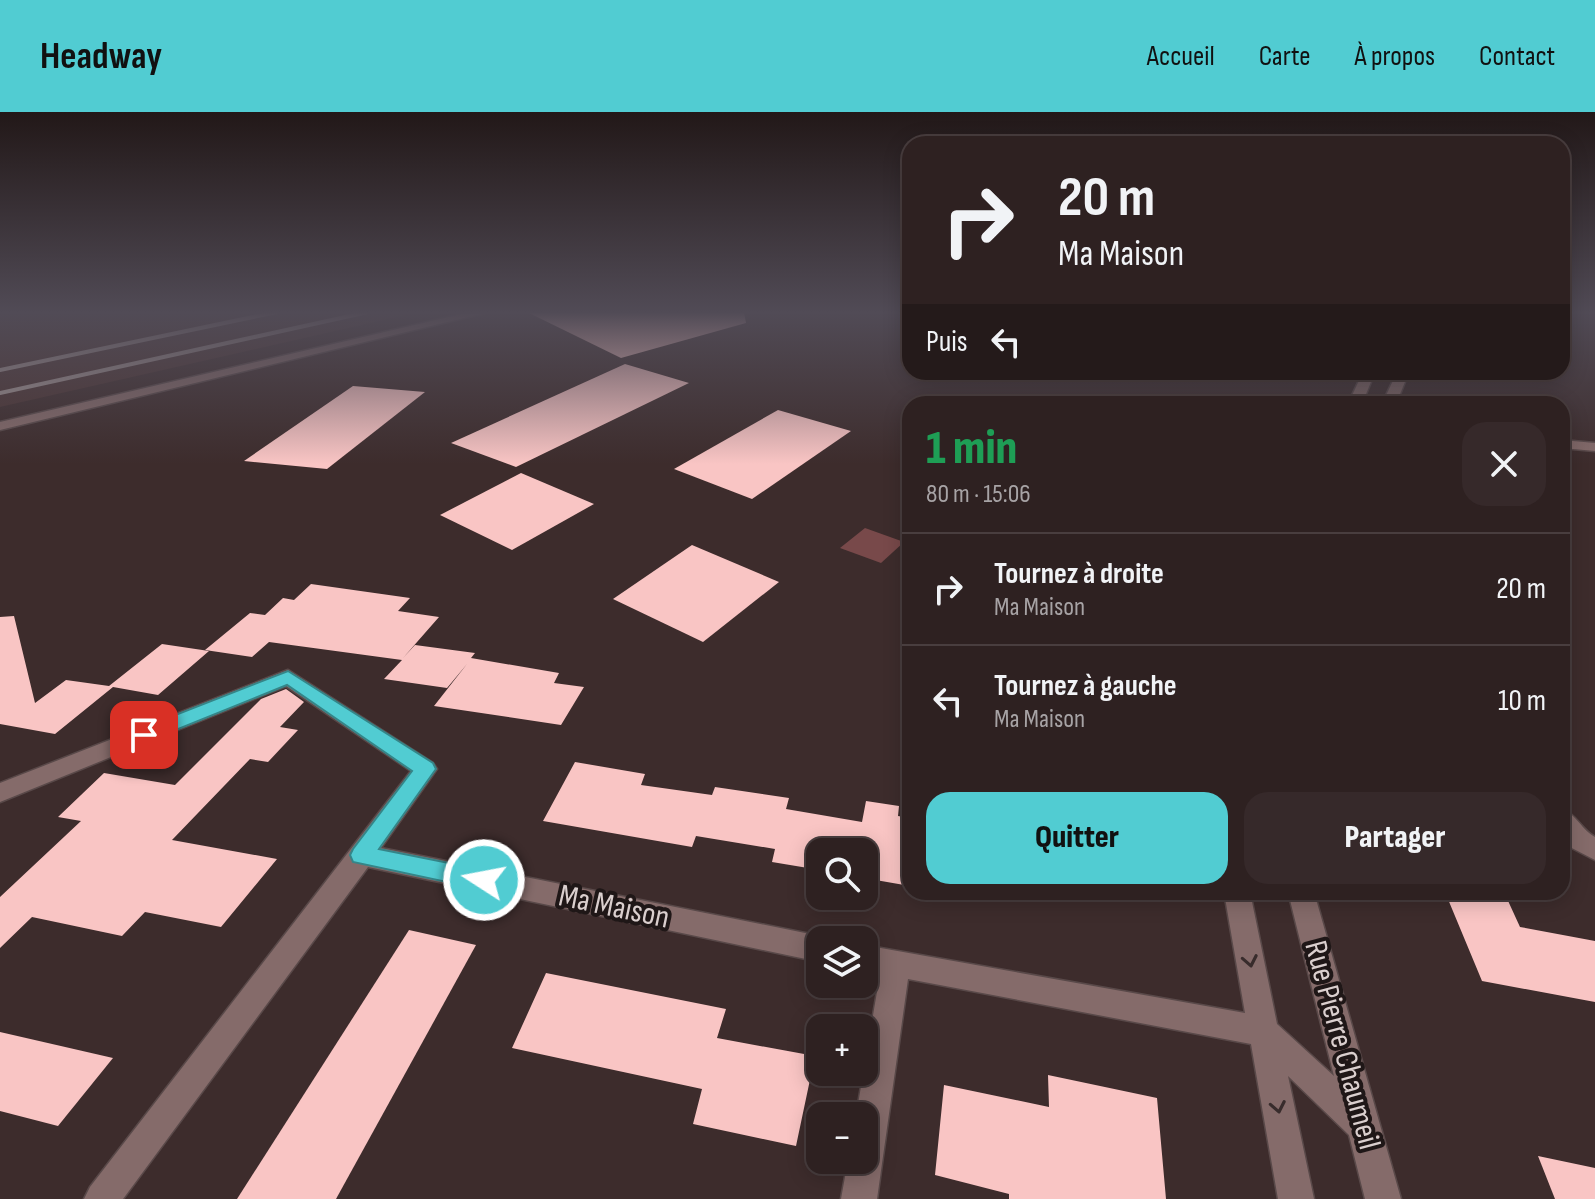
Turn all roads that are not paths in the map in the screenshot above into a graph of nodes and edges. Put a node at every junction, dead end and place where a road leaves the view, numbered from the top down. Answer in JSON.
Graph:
{"nodes":[{"id":1,"x":269,"y":363,"type":"edge"},
{"id":2,"x":0,"y":426,"type":"edge"},
{"id":3,"x":1570,"y":445,"type":"edge"},
{"id":4,"x":1595,"y":447,"type":"edge"},
{"id":5,"x":0,"y":793,"type":"edge"},
{"id":6,"x":1570,"y":832,"type":"edge"},
{"id":7,"x":1595,"y":850,"type":"edge"},
{"id":8,"x":362,"y":855,"type":"junction"},
{"id":9,"x":1238,"y":900,"type":"edge"},
{"id":10,"x":1303,"y":900,"type":"edge"},
{"id":11,"x":806,"y":946,"type":"edge"},
{"id":12,"x":878,"y":961,"type":"edge"},
{"id":13,"x":896,"y":964,"type":"junction"},
{"id":14,"x":1263,"y":1031,"type":"junction"},
{"id":15,"x":1364,"y":1126,"type":"junction"},
{"id":16,"x":102,"y":1199,"type":"edge"},
{"id":17,"x":859,"y":1199,"type":"edge"},
{"id":18,"x":1296,"y":1199,"type":"edge"},
{"id":19,"x":1383,"y":1199,"type":"edge"}],
"edges":[{"from":1,"to":2,"type":"street"},
{"from":3,"to":4,"type":"street"},
{"from":5,"to":8,"type":"street"},
{"from":6,"to":7,"type":"street"},
{"from":8,"to":11,"type":"street","name":"Ma Maison"},
{"from":8,"to":16,"type":"street"},
{"from":9,"to":14,"type":"street","one_way":true},
{"from":10,"to":15,"type":"street","name":"Rue Pierre Chaumeil"},
{"from":12,"to":13,"type":"street"},
{"from":13,"to":14,"type":"street"},
{"from":13,"to":17,"type":"street"},
{"from":14,"to":15,"type":"street"},
{"from":14,"to":18,"type":"street","one_way":true},
{"from":15,"to":19,"type":"street","name":"Rue Pierre Chaumeil"}]}
